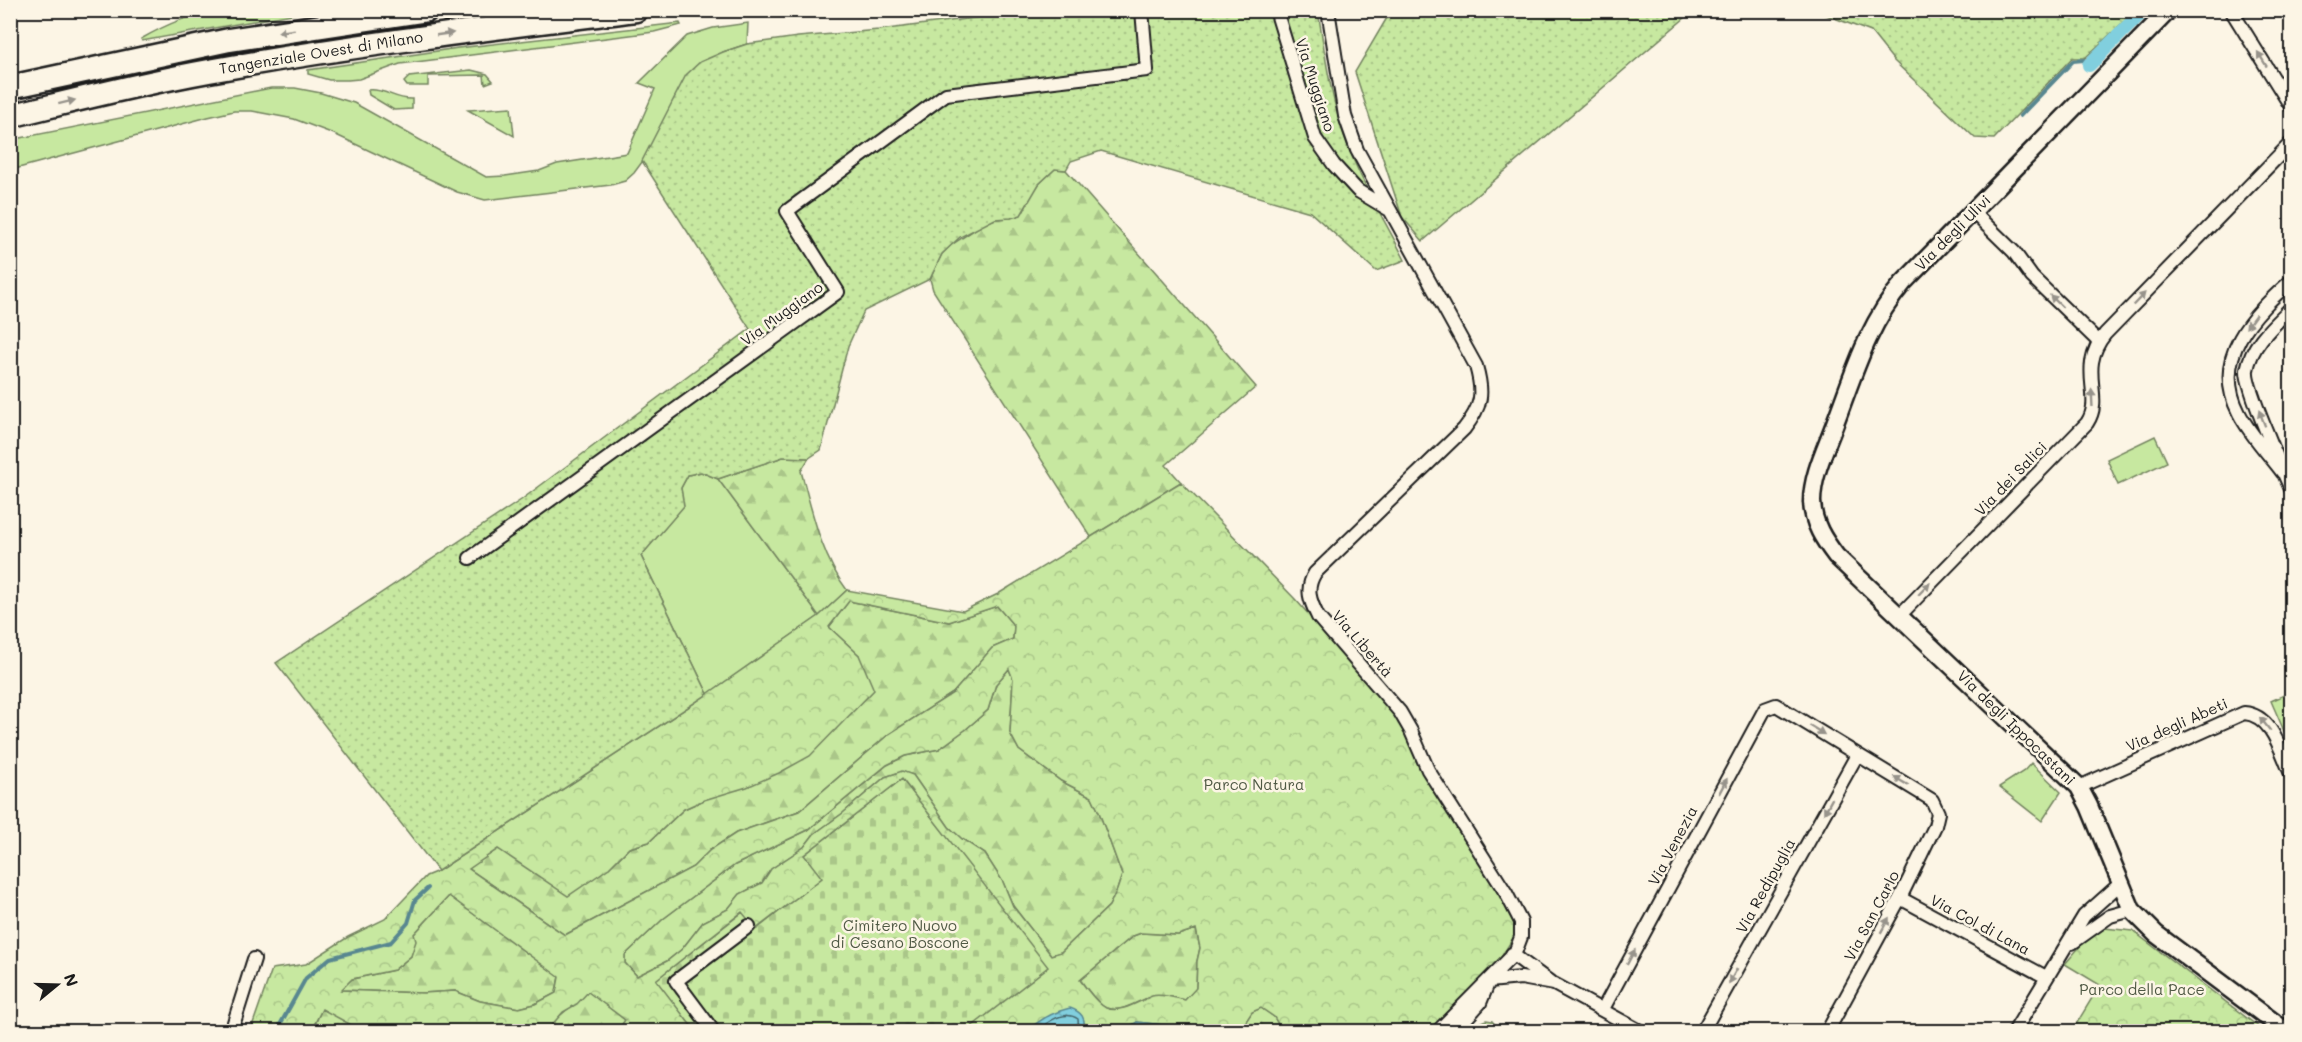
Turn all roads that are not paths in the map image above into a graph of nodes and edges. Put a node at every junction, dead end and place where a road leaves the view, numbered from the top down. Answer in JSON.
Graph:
{"nodes":[{"id":1,"x":427,"y":10,"type":"edge"},
{"id":2,"x":636,"y":10,"type":"edge"},
{"id":3,"x":1142,"y":10,"type":"edge"},
{"id":4,"x":1276,"y":10,"type":"edge"},
{"id":5,"x":1328,"y":10,"type":"edge"},
{"id":6,"x":2169,"y":10,"type":"edge"},
{"id":7,"x":2231,"y":10,"type":"edge"},
{"id":8,"x":10,"y":87,"type":"edge"},
{"id":9,"x":2292,"y":108,"type":"edge"},
{"id":10,"x":10,"y":116,"type":"edge"},
{"id":11,"x":2292,"y":142,"type":"edge"},
{"id":12,"x":1389,"y":210,"type":"junction"},
{"id":13,"x":1973,"y":212,"type":"junction"},
{"id":14,"x":1415,"y":257,"type":"joint"},
{"id":15,"x":2292,"y":280,"type":"edge"},
{"id":16,"x":2292,"y":307,"type":"edge"},
{"id":17,"x":2098,"y":342,"type":"junction"},
{"id":18,"x":2283,"y":473,"type":"junction"},
{"id":19,"x":2292,"y":491,"type":"edge"},
{"id":20,"x":1812,"y":501,"type":"joint"},
{"id":21,"x":470,"y":558,"type":"dead end"},
{"id":22,"x":1899,"y":616,"type":"junction"},
{"id":23,"x":1857,"y":755,"type":"junction"},
{"id":24,"x":2292,"y":776,"type":"edge"},
{"id":25,"x":2079,"y":787,"type":"junction"},
{"id":26,"x":2121,"y":883,"type":"junction"},
{"id":27,"x":1900,"y":898,"type":"junction"},
{"id":28,"x":2132,"y":910,"type":"junction"},
{"id":29,"x":749,"y":926,"type":"dead end"},
{"id":30,"x":2066,"y":947,"type":"junction"},
{"id":31,"x":1512,"y":954,"type":"junction"},
{"id":32,"x":254,"y":959,"type":"dead end"},
{"id":33,"x":2046,"y":977,"type":"junction"},
{"id":34,"x":1489,"y":981,"type":"junction"},
{"id":35,"x":1554,"y":984,"type":"junction"},
{"id":36,"x":1603,"y":1009,"type":"junction"},
{"id":37,"x":231,"y":1032,"type":"edge"},
{"id":38,"x":714,"y":1032,"type":"edge"},
{"id":39,"x":1437,"y":1032,"type":"edge"},
{"id":40,"x":1454,"y":1032,"type":"edge"},
{"id":41,"x":1642,"y":1032,"type":"edge"},
{"id":42,"x":1702,"y":1032,"type":"edge"},
{"id":43,"x":1827,"y":1032,"type":"edge"},
{"id":44,"x":2014,"y":1032,"type":"edge"},
{"id":45,"x":2287,"y":1032,"type":"edge"}],
"edges":[{"from":1,"to":8,"type":"highway","name":"Tangenziale Ovest di Milano","one_way":true},
{"from":10,"to":2,"type":"highway","name":"Tangenziale Ovest di Milano","one_way":true},
{"from":3,"to":21,"type":"street","name":"Via Muggiano"},
{"from":4,"to":12,"type":"street","name":"Via Muggiano"},
{"from":5,"to":12,"type":"street","name":"Via Muggiano"},
{"from":6,"to":13,"type":"street","name":"Via degli Ulivi"},
{"from":9,"to":7,"type":"street","one_way":true},
{"from":17,"to":11,"type":"street","one_way":true},
{"from":12,"to":14,"type":"street","name":"Via Muggiano"},
{"from":17,"to":13,"type":"street","one_way":true},
{"from":13,"to":20,"type":"street","name":"Via degli Ulivi"},
{"from":14,"to":31,"type":"street","name":"Via Libertà"},
{"from":15,"to":18,"type":"street","one_way":true},
{"from":18,"to":16,"type":"street","one_way":true},
{"from":22,"to":17,"type":"street","name":"Via dei Salici","one_way":true},
{"from":18,"to":19,"type":"street"},
{"from":20,"to":22,"type":"street","name":"Via degli Ippocastani"},
{"from":22,"to":25,"type":"street","name":"Via degli Ippocastani"},
{"from":27,"to":23,"type":"street","name":"Via San Carlo","one_way":true},
{"from":36,"to":23,"type":"street","name":"Via Venezia","one_way":true},
{"from":23,"to":42,"type":"street","name":"Via Redipuglia","one_way":true},
{"from":24,"to":25,"type":"street","name":"Via degli Abeti","one_way":true},
{"from":25,"to":26,"type":"street","name":"Via degli Ippocastani"},
{"from":26,"to":28,"type":"street","name":"Via degli Ippocastani"},
{"from":26,"to":30,"type":"street"},
{"from":27,"to":33,"type":"street","name":"Via Col di Lana"},
{"from":43,"to":27,"type":"street","name":"Via San Carlo","one_way":true},
{"from":28,"to":30,"type":"street"},
{"from":28,"to":45,"type":"street","name":"Via degli Ippocastani"},
{"from":29,"to":38,"type":"street"},
{"from":30,"to":33,"type":"street"},
{"from":31,"to":34,"type":"street","name":"Via Libertà"},
{"from":31,"to":35,"type":"street"},
{"from":32,"to":37,"type":"street"},
{"from":33,"to":44,"type":"street"},
{"from":34,"to":35,"type":"street"},
{"from":34,"to":39,"type":"street","name":"Via Libertà"},
{"from":34,"to":40,"type":"street","name":"Via Libertà"},
{"from":35,"to":36,"type":"street"},
{"from":36,"to":41,"type":"street"}]}
